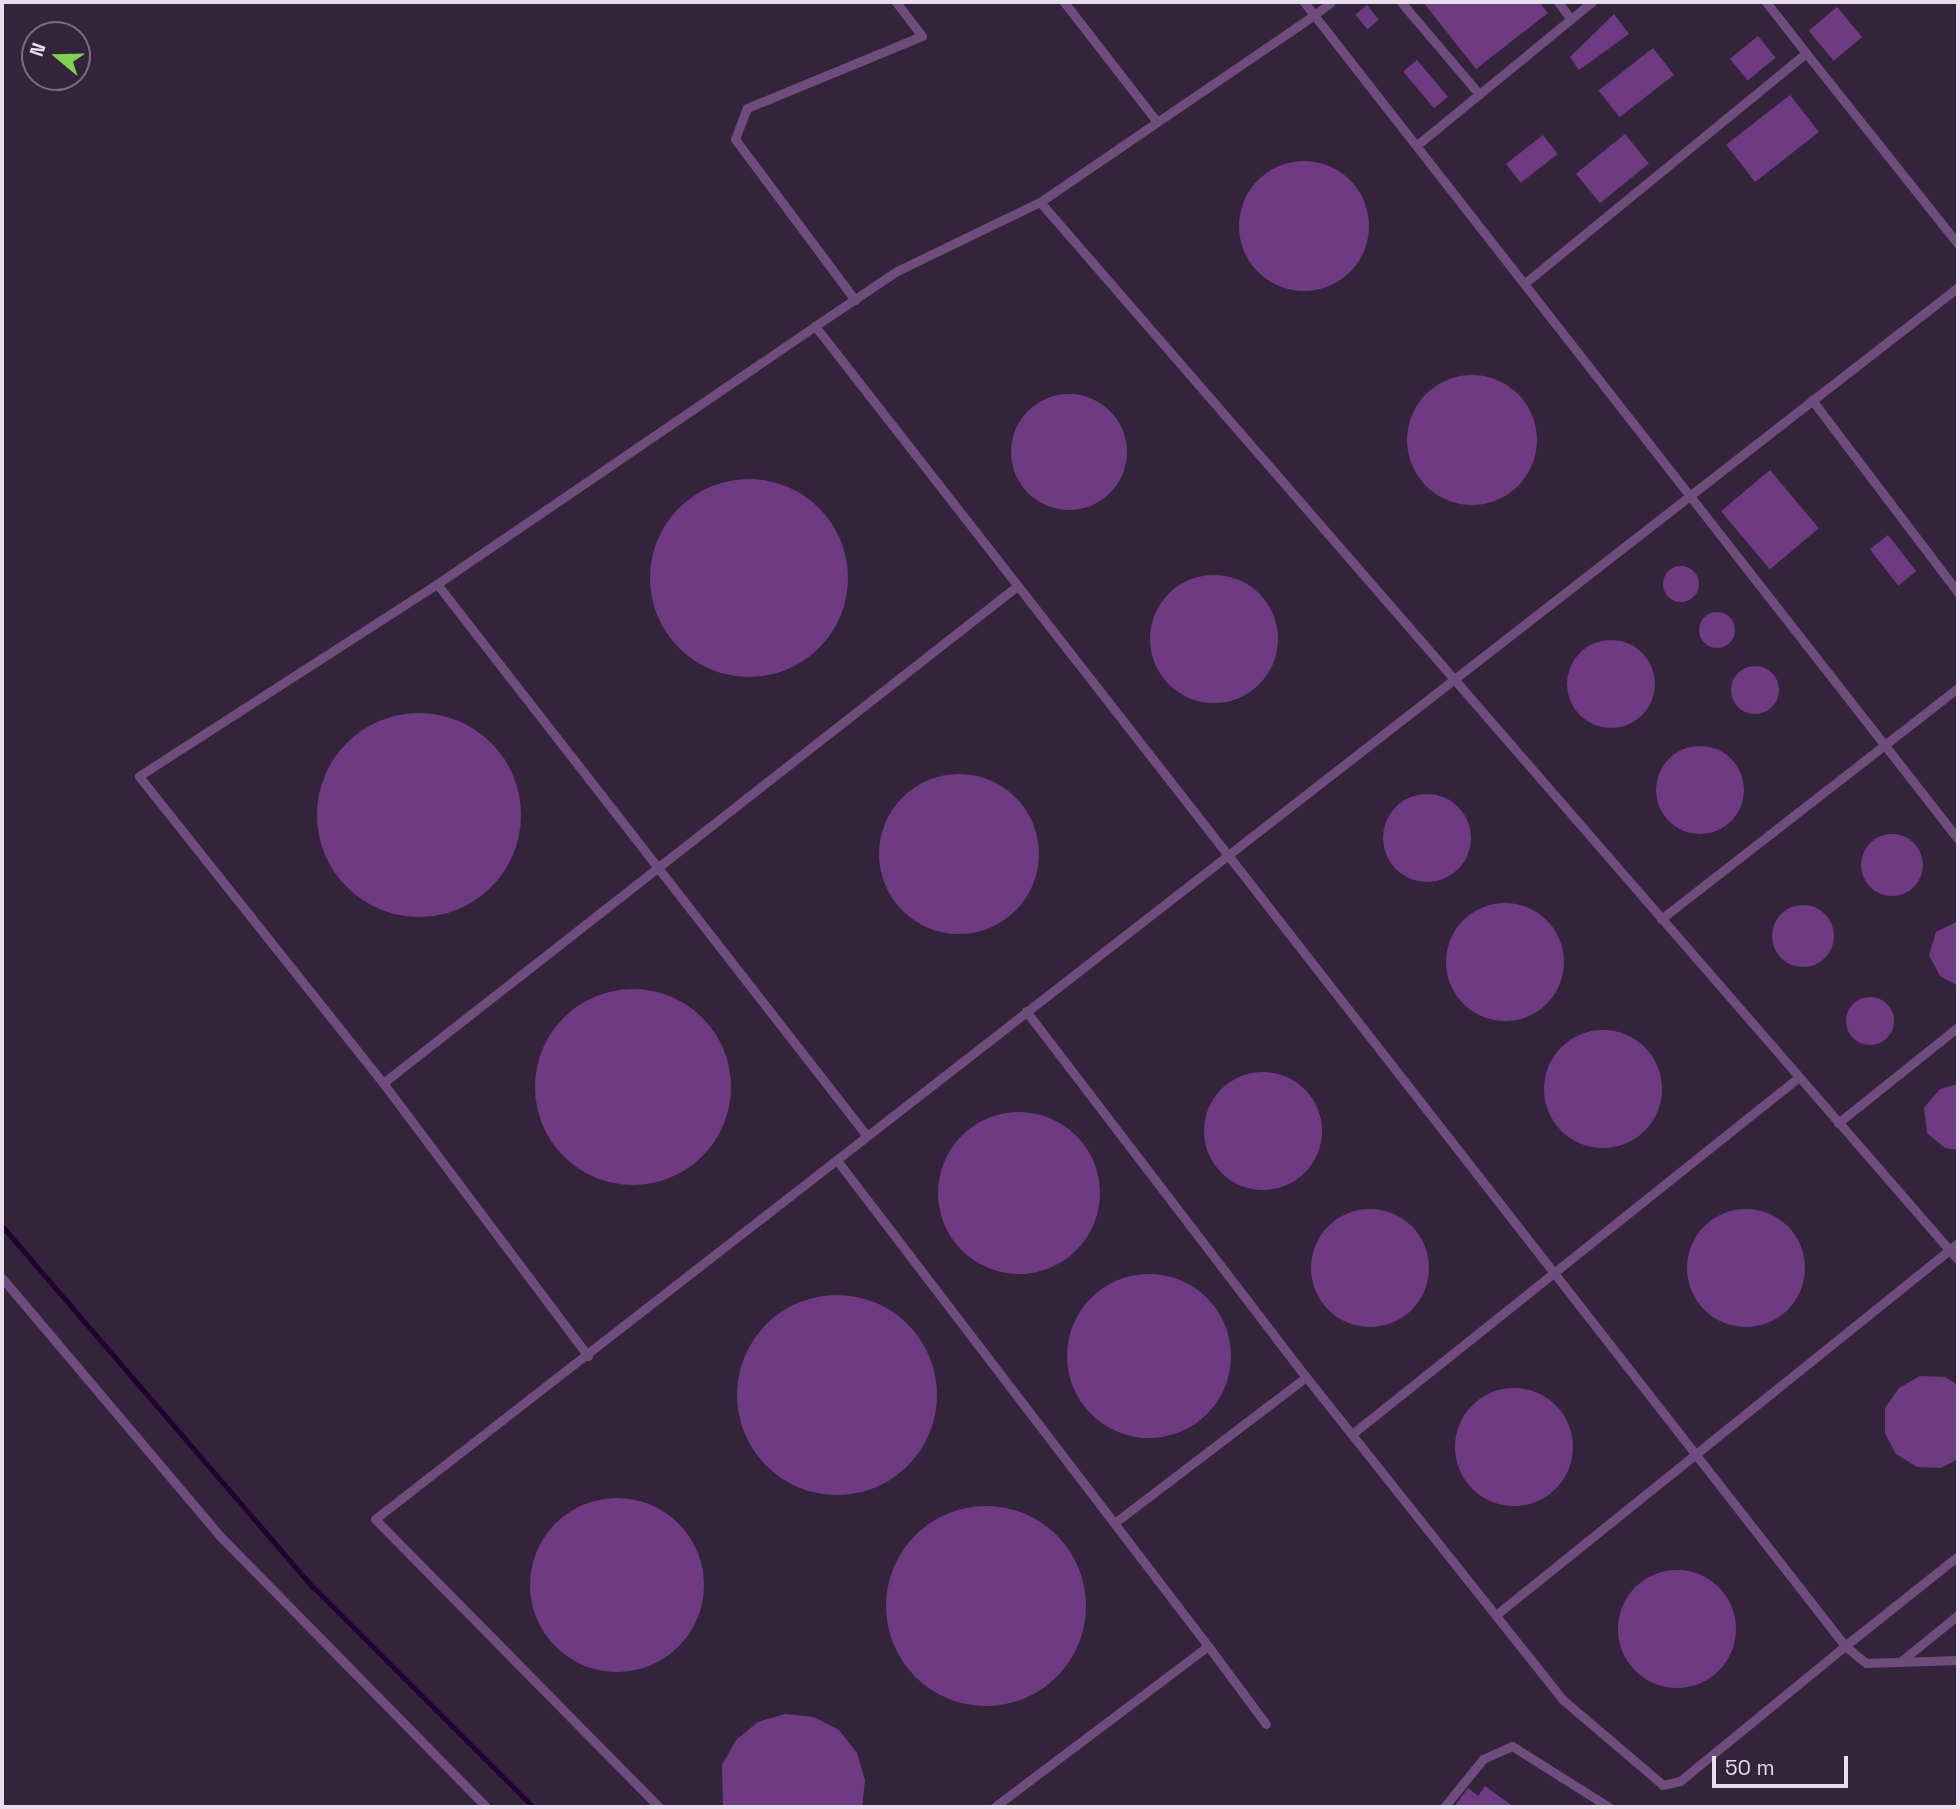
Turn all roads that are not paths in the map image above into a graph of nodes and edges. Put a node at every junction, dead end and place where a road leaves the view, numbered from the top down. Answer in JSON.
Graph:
{"nodes":[{"id":1,"x":896,"y":2,"type":"edge"},
{"id":2,"x":1063,"y":2,"type":"edge"},
{"id":3,"x":1304,"y":2,"type":"edge"},
{"id":4,"x":1331,"y":2,"type":"edge"},
{"id":5,"x":1401,"y":2,"type":"edge"},
{"id":6,"x":1558,"y":2,"type":"edge"},
{"id":7,"x":1592,"y":2,"type":"edge"},
{"id":8,"x":1766,"y":2,"type":"edge"},
{"id":9,"x":1314,"y":15,"type":"junction"},
{"id":10,"x":1571,"y":19,"type":"junction"},
{"id":11,"x":1806,"y":52,"type":"junction"},
{"id":12,"x":1479,"y":94,"type":"junction"},
{"id":13,"x":1157,"y":122,"type":"junction"},
{"id":14,"x":1417,"y":145,"type":"junction"},
{"id":15,"x":1040,"y":202,"type":"junction"},
{"id":16,"x":1958,"y":244,"type":"edge"},
{"id":17,"x":1525,"y":283,"type":"junction"},
{"id":18,"x":1958,"y":287,"type":"edge"},
{"id":19,"x":855,"y":300,"type":"junction"},
{"id":20,"x":815,"y":326,"type":"junction"},
{"id":21,"x":1812,"y":400,"type":"junction"},
{"id":22,"x":1692,"y":493,"type":"junction"},
{"id":23,"x":437,"y":584,"type":"junction"},
{"id":24,"x":1017,"y":586,"type":"junction"},
{"id":25,"x":1958,"y":592,"type":"edge"},
{"id":26,"x":1453,"y":681,"type":"junction"},
{"id":27,"x":1958,"y":688,"type":"edge"},
{"id":28,"x":1886,"y":744,"type":"junction"},
{"id":29,"x":1958,"y":839,"type":"edge"},
{"id":30,"x":1225,"y":853,"type":"junction"},
{"id":31,"x":658,"y":872,"type":"junction"},
{"id":32,"x":1661,"y":919,"type":"junction"},
{"id":33,"x":1026,"y":1011,"type":"junction"},
{"id":34,"x":1958,"y":1027,"type":"edge"},
{"id":35,"x":1799,"y":1077,"type":"junction"},
{"id":36,"x":383,"y":1083,"type":"junction"},
{"id":37,"x":1838,"y":1123,"type":"junction"},
{"id":38,"x":867,"y":1136,"type":"junction"},
{"id":39,"x":839,"y":1163,"type":"junction"},
{"id":40,"x":1958,"y":1243,"type":"edge"},
{"id":41,"x":1949,"y":1250,"type":"junction"},
{"id":42,"x":1958,"y":1260,"type":"edge"},
{"id":43,"x":1553,"y":1273,"type":"junction"},
{"id":44,"x":2,"y":1278,"type":"edge"},
{"id":45,"x":588,"y":1356,"type":"junction"},
{"id":46,"x":1306,"y":1377,"type":"junction"},
{"id":47,"x":1352,"y":1434,"type":"junction"},
{"id":48,"x":1697,"y":1455,"type":"junction"},
{"id":49,"x":1117,"y":1521,"type":"junction"},
{"id":50,"x":1958,"y":1556,"type":"edge"},
{"id":51,"x":1497,"y":1614,"type":"junction"},
{"id":52,"x":1958,"y":1615,"type":"edge"},
{"id":53,"x":1208,"y":1646,"type":"junction"},
{"id":54,"x":1845,"y":1646,"type":"junction"},
{"id":55,"x":1958,"y":1660,"type":"edge"},
{"id":56,"x":1900,"y":1662,"type":"junction"},
{"id":57,"x":1266,"y":1724,"type":"dead end"},
{"id":58,"x":486,"y":1807,"type":"edge"},
{"id":59,"x":659,"y":1807,"type":"edge"},
{"id":60,"x":994,"y":1807,"type":"edge"},
{"id":61,"x":1444,"y":1807,"type":"edge"},
{"id":62,"x":1609,"y":1807,"type":"edge"}],
"edges":[{"from":1,"to":19,"type":"lane"},
{"from":2,"to":13,"type":"lane"},
{"from":3,"to":9,"type":"lane"},
{"from":4,"to":9,"type":"lane"},
{"from":5,"to":12,"type":"lane"},
{"from":6,"to":10,"type":"lane"},
{"from":7,"to":10,"type":"lane"},
{"from":8,"to":11,"type":"lane"},
{"from":9,"to":13,"type":"lane"},
{"from":9,"to":14,"type":"lane"},
{"from":10,"to":12,"type":"lane"},
{"from":11,"to":16,"type":"lane"},
{"from":11,"to":17,"type":"lane"},
{"from":12,"to":14,"type":"lane"},
{"from":13,"to":15,"type":"lane"},
{"from":14,"to":17,"type":"lane"},
{"from":15,"to":19,"type":"lane"},
{"from":15,"to":26,"type":"lane"},
{"from":17,"to":22,"type":"lane"},
{"from":18,"to":21,"type":"lane"},
{"from":19,"to":20,"type":"lane"},
{"from":20,"to":23,"type":"lane"},
{"from":20,"to":24,"type":"lane"},
{"from":21,"to":22,"type":"lane"},
{"from":21,"to":25,"type":"lane"},
{"from":22,"to":26,"type":"lane"},
{"from":22,"to":28,"type":"lane"},
{"from":23,"to":31,"type":"lane"},
{"from":23,"to":36,"type":"lane"},
{"from":24,"to":30,"type":"lane"},
{"from":24,"to":31,"type":"lane"},
{"from":26,"to":30,"type":"lane"},
{"from":26,"to":32,"type":"lane"},
{"from":27,"to":28,"type":"lane"},
{"from":28,"to":29,"type":"lane"},
{"from":28,"to":32,"type":"lane"},
{"from":30,"to":33,"type":"lane"},
{"from":30,"to":43,"type":"lane"},
{"from":31,"to":36,"type":"lane"},
{"from":31,"to":38,"type":"lane"},
{"from":32,"to":35,"type":"lane"},
{"from":33,"to":38,"type":"lane"},
{"from":33,"to":46,"type":"lane"},
{"from":34,"to":37,"type":"lane"},
{"from":35,"to":37,"type":"lane"},
{"from":35,"to":43,"type":"lane"},
{"from":36,"to":45,"type":"lane"},
{"from":37,"to":41,"type":"lane"},
{"from":38,"to":39,"type":"lane"},
{"from":39,"to":45,"type":"lane"},
{"from":39,"to":49,"type":"lane"},
{"from":40,"to":41,"type":"lane"},
{"from":41,"to":42,"type":"lane"},
{"from":41,"to":48,"type":"lane"},
{"from":43,"to":47,"type":"lane"},
{"from":43,"to":48,"type":"lane"},
{"from":44,"to":58,"type":"lane"},
{"from":45,"to":59,"type":"lane"},
{"from":46,"to":47,"type":"lane"},
{"from":46,"to":49,"type":"lane"},
{"from":47,"to":51,"type":"lane"},
{"from":48,"to":51,"type":"lane"},
{"from":48,"to":54,"type":"lane"},
{"from":49,"to":53,"type":"lane"},
{"from":50,"to":54,"type":"lane"},
{"from":51,"to":54,"type":"lane"},
{"from":52,"to":56,"type":"lane"},
{"from":53,"to":57,"type":"lane"},
{"from":53,"to":60,"type":"lane"},
{"from":54,"to":56,"type":"lane"},
{"from":55,"to":56,"type":"lane"},
{"from":61,"to":62,"type":"lane"}]}
